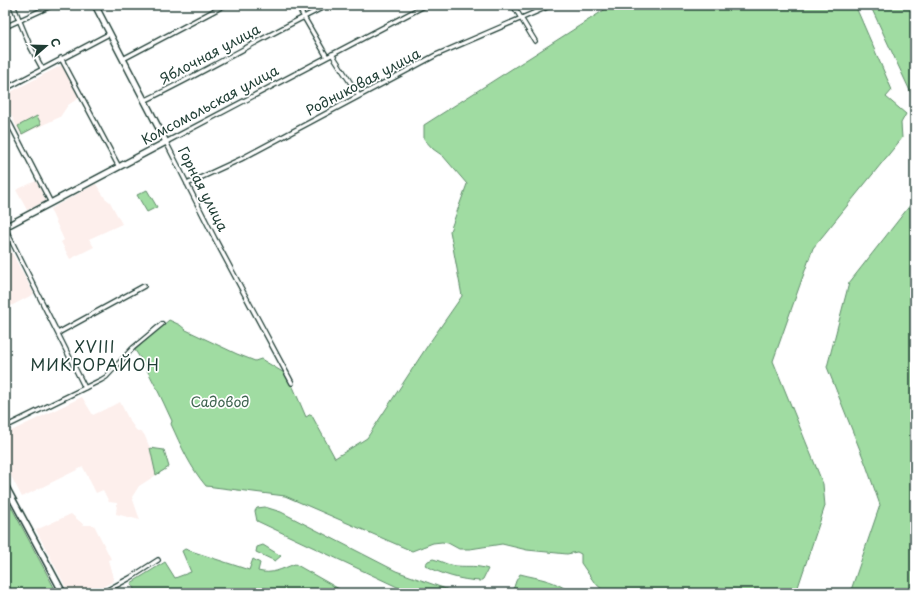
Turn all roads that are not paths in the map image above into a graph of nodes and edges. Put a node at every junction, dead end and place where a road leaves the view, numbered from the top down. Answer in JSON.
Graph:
{"nodes":[{"id":1,"x":13,"y":5,"type":"edge"},
{"id":2,"x":53,"y":5,"type":"edge"},
{"id":3,"x":94,"y":5,"type":"edge"},
{"id":4,"x":225,"y":5,"type":"edge"},
{"id":5,"x":297,"y":5,"type":"edge"},
{"id":6,"x":328,"y":5,"type":"edge"},
{"id":7,"x":426,"y":5,"type":"edge"},
{"id":8,"x":513,"y":5,"type":"edge"},
{"id":9,"x":552,"y":5,"type":"edge"},
{"id":10,"x":303,"y":17,"type":"junction"},
{"id":11,"x":521,"y":18,"type":"junction"},
{"id":12,"x":19,"y":20,"type":"junction"},
{"id":13,"x":5,"y":27,"type":"edge"},
{"id":14,"x":110,"y":34,"type":"junction"},
{"id":15,"x":535,"y":41,"type":"dead end"},
{"id":16,"x":332,"y":54,"type":"junction"},
{"id":17,"x":327,"y":57,"type":"junction"},
{"id":18,"x":61,"y":58,"type":"junction"},
{"id":19,"x":123,"y":59,"type":"junction"},
{"id":20,"x":42,"y":68,"type":"junction"},
{"id":21,"x":5,"y":89,"type":"edge"},
{"id":22,"x":359,"y":96,"type":"junction"},
{"id":23,"x":144,"y":101,"type":"junction"},
{"id":24,"x":5,"y":114,"type":"edge"},
{"id":25,"x":166,"y":142,"type":"junction"},
{"id":26,"x":119,"y":167,"type":"junction"},
{"id":27,"x":186,"y":184,"type":"junction"},
{"id":28,"x":51,"y":203,"type":"junction"},
{"id":29,"x":5,"y":227,"type":"edge"},
{"id":30,"x":144,"y":286,"type":"dead end"},
{"id":31,"x":162,"y":324,"type":"dead end"},
{"id":32,"x":58,"y":334,"type":"junction"},
{"id":33,"x":292,"y":383,"type":"dead end"},
{"id":34,"x":85,"y":388,"type":"junction"},
{"id":35,"x":5,"y":427,"type":"edge"},
{"id":36,"x":5,"y":485,"type":"edge"},
{"id":37,"x":158,"y":560,"type":"dead end"},
{"id":38,"x":63,"y":593,"type":"edge"},
{"id":39,"x":102,"y":593,"type":"edge"}],
"edges":[{"from":1,"to":12,"type":"street"},
{"from":2,"to":12,"type":"street"},
{"from":3,"to":14,"type":"street","name":"Горная улица"},
{"from":4,"to":19,"type":"street"},
{"from":5,"to":10,"type":"street"},
{"from":6,"to":10,"type":"street","name":"Яблочная улица"},
{"from":7,"to":16,"type":"street","name":"Комсомольская улица"},
{"from":8,"to":11,"type":"street"},
{"from":9,"to":11,"type":"street","name":"Родниковая улица"},
{"from":10,"to":17,"type":"street"},
{"from":10,"to":23,"type":"street","name":"Яблочная улица"},
{"from":11,"to":15,"type":"street"},
{"from":11,"to":22,"type":"street","name":"Родниковая улица"},
{"from":12,"to":13,"type":"street"},
{"from":12,"to":20,"type":"street"},
{"from":14,"to":18,"type":"street"},
{"from":14,"to":19,"type":"street","name":"Горная улица"},
{"from":16,"to":17,"type":"street","name":"Комсомольская улица"},
{"from":16,"to":22,"type":"street"},
{"from":17,"to":25,"type":"street","name":"Комсомольская улица"},
{"from":18,"to":20,"type":"street"},
{"from":18,"to":26,"type":"street"},
{"from":19,"to":23,"type":"street","name":"Горная улица"},
{"from":20,"to":21,"type":"street"},
{"from":22,"to":27,"type":"street","name":"Родниковая улица"},
{"from":23,"to":25,"type":"street","name":"Горная улица"},
{"from":24,"to":28,"type":"street"},
{"from":25,"to":26,"type":"street","name":"Комсомольская улица"},
{"from":25,"to":27,"type":"street","name":"Горная улица"},
{"from":26,"to":28,"type":"street","name":"Комсомольская улица"},
{"from":27,"to":33,"type":"street","name":"Горная улица"},
{"from":28,"to":29,"type":"street","name":"Комсомольская улица"},
{"from":29,"to":32,"type":"street"},
{"from":30,"to":32,"type":"street"},
{"from":31,"to":34,"type":"street"},
{"from":32,"to":34,"type":"street"},
{"from":34,"to":35,"type":"street"},
{"from":36,"to":38,"type":"street"},
{"from":37,"to":39,"type":"street"}]}
